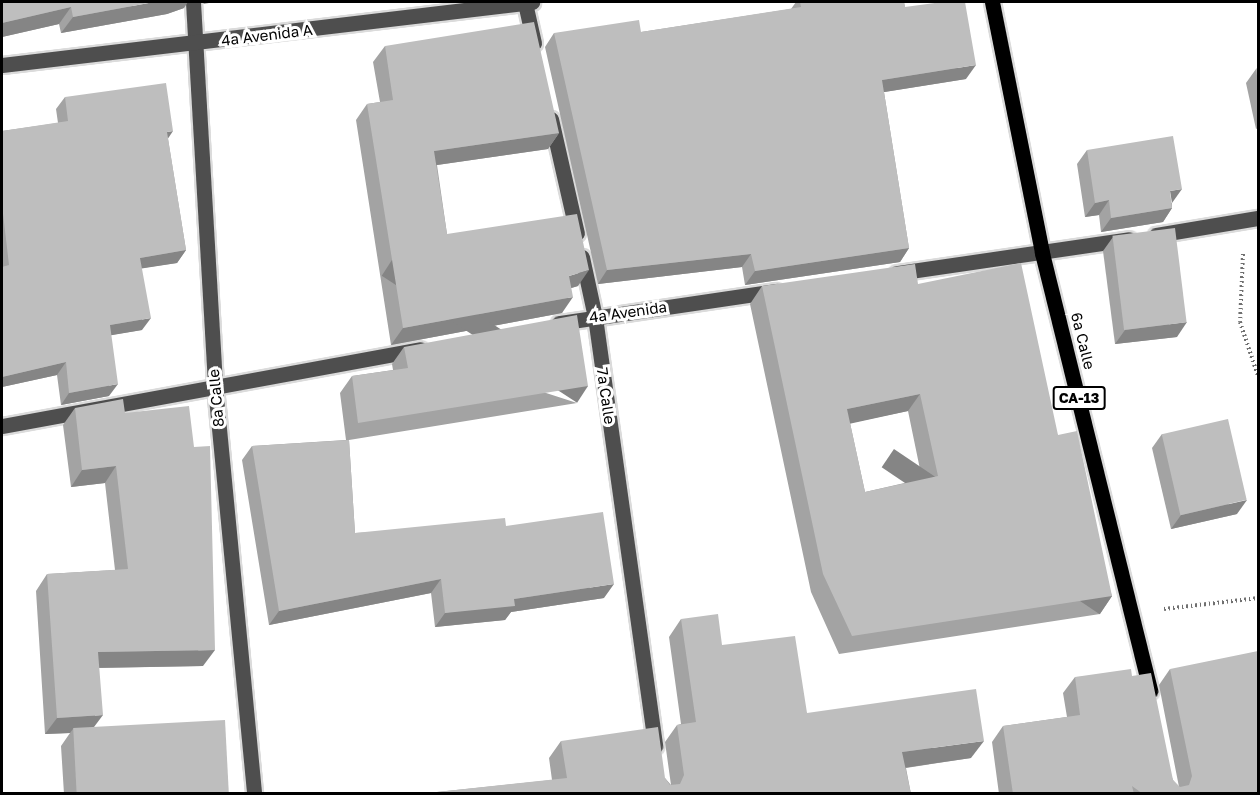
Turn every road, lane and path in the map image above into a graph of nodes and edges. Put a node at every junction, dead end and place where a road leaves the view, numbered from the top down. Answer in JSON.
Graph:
{"nodes":[{"id":1,"x":193,"y":2,"type":"edge"},
{"id":2,"x":529,"y":2,"type":"edge"},
{"id":3,"x":992,"y":2,"type":"edge"},
{"id":4,"x":197,"y":44,"type":"junction"},
{"id":5,"x":538,"y":61,"type":"edge"},
{"id":6,"x":2,"y":65,"type":"edge"},
{"id":7,"x":548,"y":107,"type":"edge"},
{"id":8,"x":1252,"y":219,"type":"edge"},
{"id":9,"x":1042,"y":253,"type":"junction"},
{"id":10,"x":878,"y":276,"type":"edge"},
{"id":11,"x":795,"y":288,"type":"edge"},
{"id":12,"x":595,"y":316,"type":"junction"},
{"id":13,"x":537,"y":327,"type":"edge"},
{"id":14,"x":434,"y":346,"type":"edge"},
{"id":15,"x":1258,"y":376,"type":"edge"},
{"id":16,"x":215,"y":387,"type":"junction"},
{"id":17,"x":2,"y":426,"type":"edge"},
{"id":18,"x":1258,"y":598,"type":"edge"},
{"id":19,"x":1134,"y":613,"type":"junction"},
{"id":20,"x":1152,"y":703,"type":"edge"},
{"id":21,"x":657,"y":759,"type":"edge"},
{"id":22,"x":254,"y":794,"type":"edge"}],
"edges":[{"from":1,"to":4,"type":"street","name":"8a Calle"},
{"from":2,"to":4,"type":"street","name":"4a Avenida A"},
{"from":2,"to":5,"type":"street"},
{"from":3,"to":9,"type":"main road","name":"6a Calle","number":"CA-13"},
{"from":4,"to":6,"type":"street","name":"4a Avenida A"},
{"from":4,"to":16,"type":"street","name":"8a Calle"},
{"from":7,"to":12,"type":"street","name":"7a Calle"},
{"from":8,"to":9,"type":"street"},
{"from":8,"to":15,"type":"path"},
{"from":9,"to":10,"type":"street"},
{"from":9,"to":19,"type":"main road","name":"6a Calle","number":"CA-13"},
{"from":11,"to":12,"type":"street","name":"4a Avenida"},
{"from":12,"to":13,"type":"street","name":"4a Avenida"},
{"from":12,"to":21,"type":"street","name":"7a Calle"},
{"from":14,"to":16,"type":"street"},
{"from":16,"to":17,"type":"street"},
{"from":16,"to":22,"type":"street","name":"8a Calle"},
{"from":18,"to":19,"type":"path"},
{"from":19,"to":20,"type":"main road","name":"6a Calle","number":"CA-13"}]}
